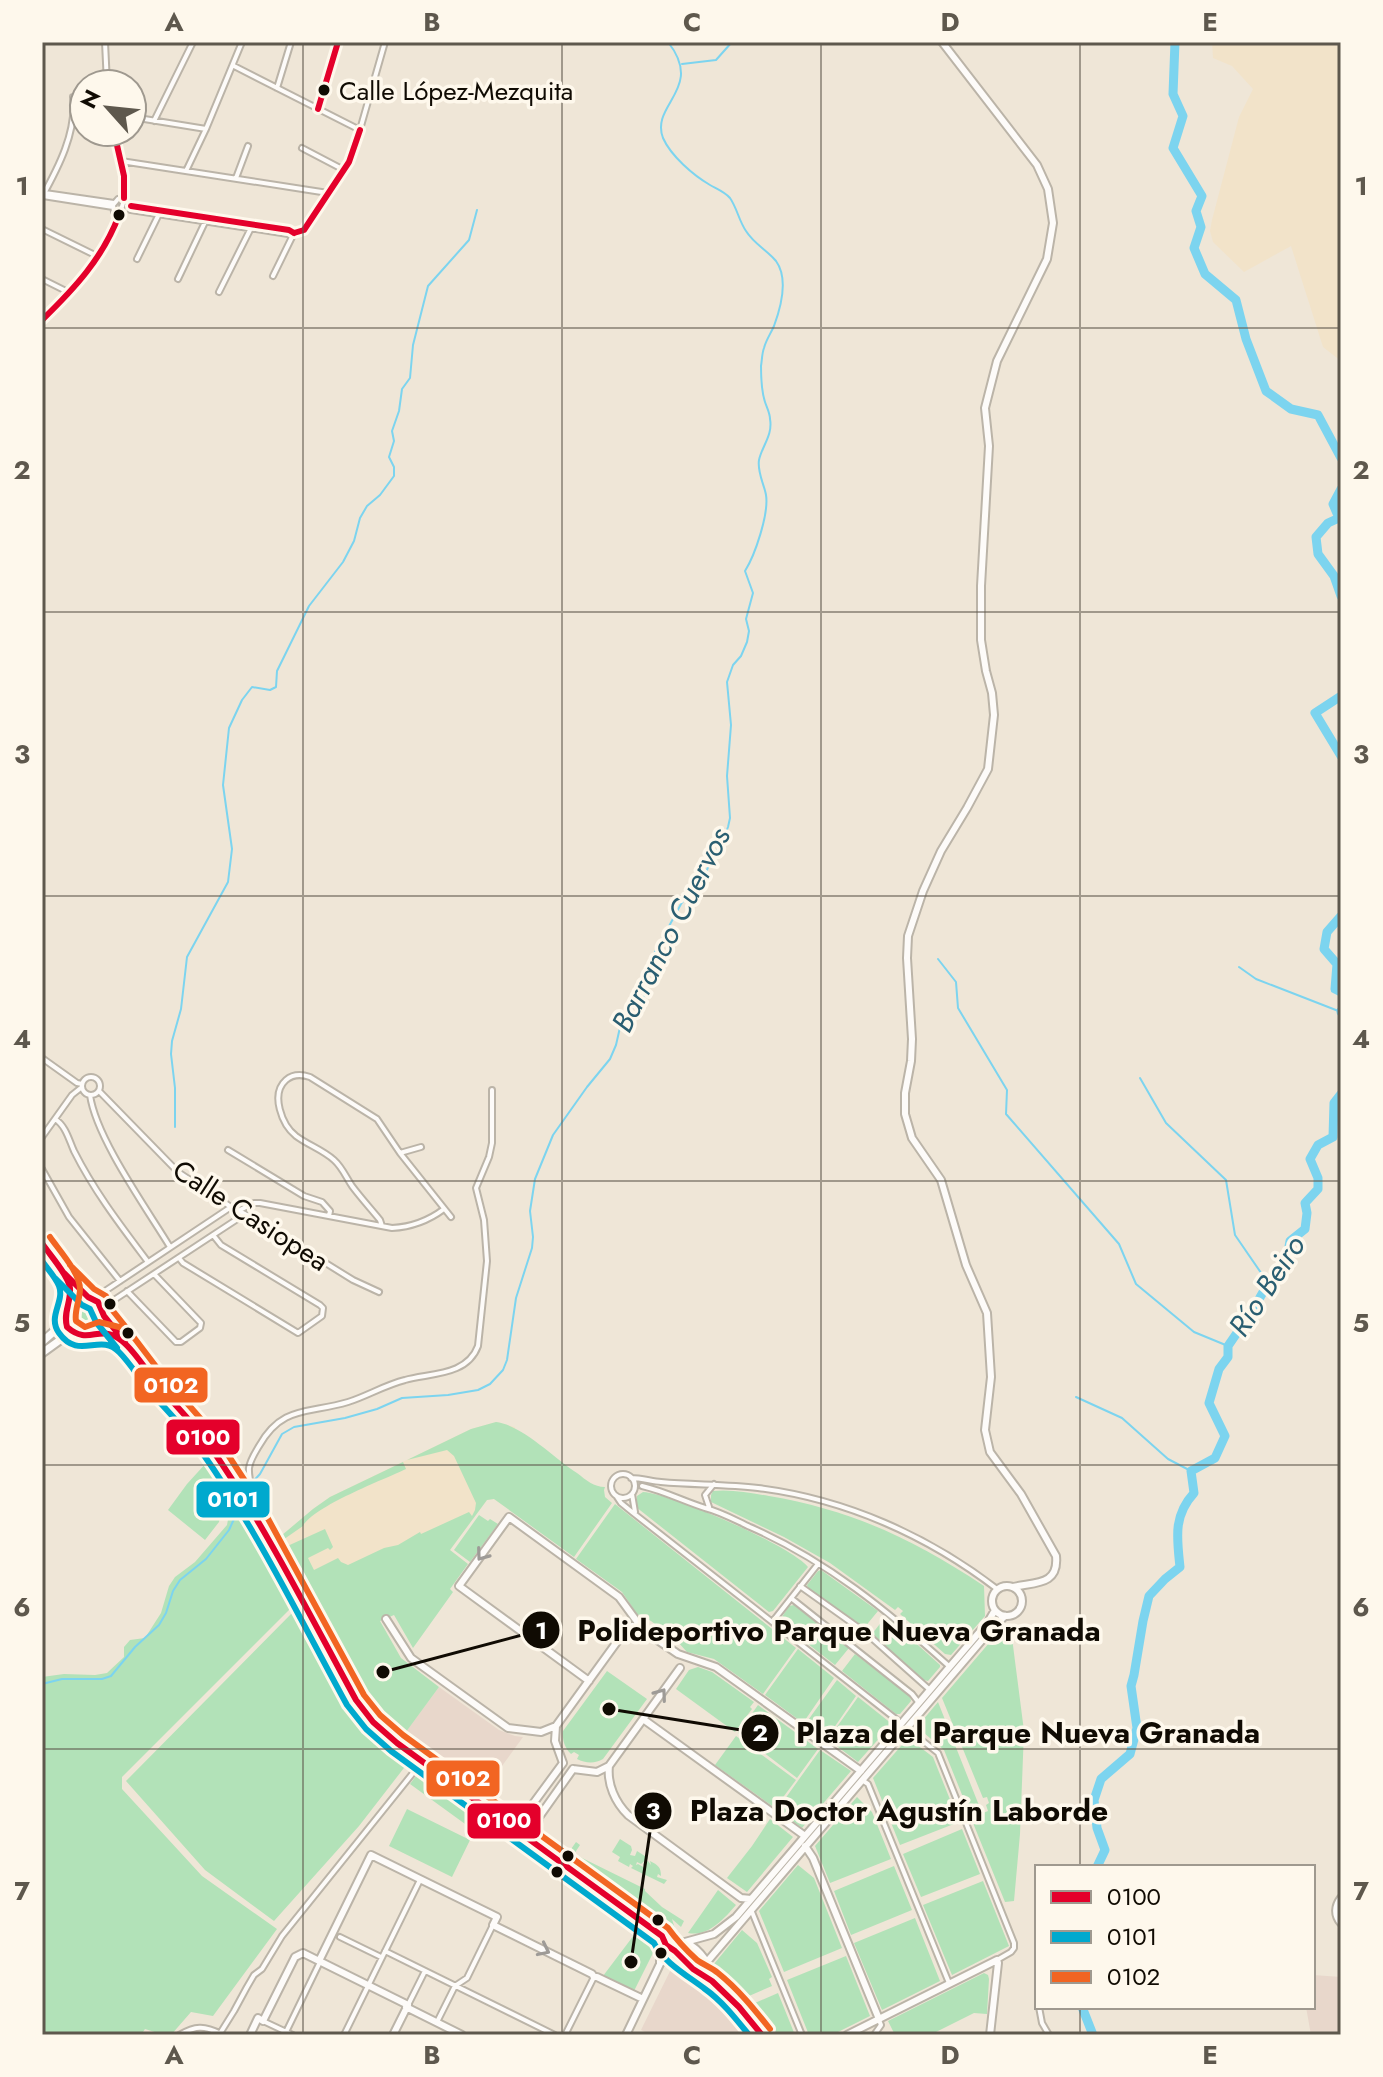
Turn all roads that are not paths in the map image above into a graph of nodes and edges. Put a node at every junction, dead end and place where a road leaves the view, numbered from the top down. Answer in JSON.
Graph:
{"nodes":[{"id":1,"x":105,"y":42,"type":"edge"},
{"id":2,"x":193,"y":42,"type":"edge"},
{"id":3,"x":242,"y":42,"type":"edge"},
{"id":4,"x":291,"y":42,"type":"edge"},
{"id":5,"x":338,"y":42,"type":"edge"},
{"id":6,"x":385,"y":42,"type":"edge"},
{"id":7,"x":942,"y":42,"type":"edge"},
{"id":8,"x":234,"y":66,"type":"junction"},
{"id":9,"x":106,"y":68,"type":"edge"},
{"id":10,"x":277,"y":88,"type":"junction"},
{"id":11,"x":318,"y":109,"type":"junction"},
{"id":12,"x":148,"y":120,"type":"edge"},
{"id":13,"x":154,"y":121,"type":"junction"},
{"id":14,"x":206,"y":129,"type":"junction"},
{"id":15,"x":360,"y":130,"type":"junction"},
{"id":16,"x":68,"y":142,"type":"edge"},
{"id":17,"x":248,"y":146,"type":"dead end"},
{"id":18,"x":118,"y":148,"type":"edge"},
{"id":19,"x":302,"y":148,"type":"dead end"},
{"id":20,"x":121,"y":161,"type":"junction"},
{"id":21,"x":344,"y":170,"type":"junction"},
{"id":22,"x":186,"y":171,"type":"junction"},
{"id":23,"x":236,"y":178,"type":"junction"},
{"id":24,"x":329,"y":193,"type":"junction"},
{"id":25,"x":43,"y":195,"type":"edge"},
{"id":26,"x":124,"y":198,"type":"junction"},
{"id":27,"x":114,"y":205,"type":"junction"},
{"id":28,"x":131,"y":208,"type":"junction"},
{"id":29,"x":159,"y":212,"type":"junction"},
{"id":30,"x":119,"y":215,"type":"junction"},
{"id":31,"x":206,"y":220,"type":"junction"},
{"id":32,"x":252,"y":227,"type":"junction"},
{"id":33,"x":42,"y":229,"type":"edge"},
{"id":34,"x":294,"y":233,"type":"junction"},
{"id":35,"x":99,"y":257,"type":"junction"},
{"id":36,"x":137,"y":259,"type":"dead end"},
{"id":37,"x":273,"y":276,"type":"dead end"},
{"id":38,"x":42,"y":279,"type":"edge"},
{"id":39,"x":178,"y":279,"type":"dead end"},
{"id":40,"x":219,"y":292,"type":"dead end"},
{"id":41,"x":69,"y":293,"type":"junction"},
{"id":42,"x":42,"y":320,"type":"edge"},
{"id":43,"x":42,"y":1058,"type":"edge"},
{"id":44,"x":82,"y":1085,"type":"junction"},
{"id":45,"x":492,"y":1090,"type":"dead end"},
{"id":46,"x":99,"y":1091,"type":"junction"},
{"id":47,"x":90,"y":1095,"type":"junction"},
{"id":48,"x":55,"y":1119,"type":"junction"},
{"id":49,"x":42,"y":1137,"type":"edge"},
{"id":50,"x":421,"y":1147,"type":"dead end"},
{"id":51,"x":228,"y":1150,"type":"dead end"},
{"id":52,"x":400,"y":1153,"type":"junction"},
{"id":53,"x":42,"y":1169,"type":"edge"},
{"id":54,"x":231,"y":1207,"type":"junction"},
{"id":55,"x":444,"y":1209,"type":"junction"},
{"id":56,"x":238,"y":1211,"type":"junction"},
{"id":57,"x":245,"y":1214,"type":"junction"},
{"id":58,"x":329,"y":1216,"type":"junction"},
{"id":59,"x":451,"y":1217,"type":"dead end"},
{"id":60,"x":382,"y":1226,"type":"junction"},
{"id":61,"x":213,"y":1235,"type":"junction"},
{"id":62,"x":42,"y":1243,"type":"edge"},
{"id":63,"x":171,"y":1247,"type":"junction"},
{"id":64,"x":178,"y":1258,"type":"junction"},
{"id":65,"x":148,"y":1262,"type":"junction"},
{"id":66,"x":154,"y":1274,"type":"junction"},
{"id":67,"x":65,"y":1276,"type":"junction"},
{"id":68,"x":120,"y":1281,"type":"junction"},
{"id":69,"x":107,"y":1290,"type":"junction"},
{"id":70,"x":127,"y":1291,"type":"junction"},
{"id":71,"x":379,"y":1292,"type":"dead end"},
{"id":72,"x":90,"y":1298,"type":"junction"},
{"id":73,"x":114,"y":1300,"type":"junction"},
{"id":74,"x":68,"y":1305,"type":"junction"},
{"id":75,"x":104,"y":1314,"type":"junction"},
{"id":76,"x":65,"y":1322,"type":"junction"},
{"id":77,"x":97,"y":1332,"type":"junction"},
{"id":78,"x":75,"y":1334,"type":"junction"},
{"id":79,"x":42,"y":1342,"type":"edge"},
{"id":80,"x":125,"y":1343,"type":"junction"},
{"id":81,"x":42,"y":1353,"type":"edge"},
{"id":82,"x":631,"y":1478,"type":"junction"},
{"id":83,"x":657,"y":1482,"type":"junction"},
{"id":84,"x":715,"y":1484,"type":"junction"},
{"id":85,"x":642,"y":1486,"type":"junction"},
{"id":86,"x":635,"y":1487,"type":"junction"},
{"id":87,"x":632,"y":1494,"type":"junction"},
{"id":88,"x":617,"y":1497,"type":"junction"},
{"id":89,"x":251,"y":1509,"type":"junction"},
{"id":90,"x":711,"y":1509,"type":"junction"},
{"id":91,"x":636,"y":1514,"type":"junction"},
{"id":92,"x":818,"y":1563,"type":"junction"},
{"id":93,"x":1032,"y":1584,"type":"junction"},
{"id":94,"x":800,"y":1586,"type":"junction"},
{"id":95,"x":1013,"y":1587,"type":"junction"},
{"id":96,"x":997,"y":1589,"type":"junction"},
{"id":97,"x":791,"y":1598,"type":"junction"},
{"id":98,"x":1022,"y":1599,"type":"junction"},
{"id":99,"x":627,"y":1610,"type":"junction"},
{"id":100,"x":995,"y":1610,"type":"junction"},
{"id":101,"x":1005,"y":1616,"type":"junction"},
{"id":102,"x":386,"y":1619,"type":"dead end"},
{"id":103,"x":773,"y":1621,"type":"junction"},
{"id":104,"x":641,"y":1627,"type":"junction"},
{"id":105,"x":627,"y":1628,"type":"junction"},
{"id":106,"x":678,"y":1654,"type":"junction"},
{"id":107,"x":697,"y":1662,"type":"junction"},
{"id":108,"x":950,"y":1667,"type":"junction"},
{"id":109,"x":680,"y":1668,"type":"junction"},
{"id":110,"x":589,"y":1681,"type":"junction"},
{"id":111,"x":930,"y":1690,"type":"junction"},
{"id":112,"x":919,"y":1703,"type":"junction"},
{"id":113,"x":643,"y":1719,"type":"junction"},
{"id":114,"x":556,"y":1726,"type":"junction"},
{"id":115,"x":904,"y":1726,"type":"junction"},
{"id":116,"x":541,"y":1732,"type":"junction"},
{"id":117,"x":555,"y":1741,"type":"junction"},
{"id":118,"x":423,"y":1761,"type":"junction"},
{"id":119,"x":561,"y":1766,"type":"junction"},
{"id":120,"x":609,"y":1766,"type":"junction"},
{"id":121,"x":861,"y":1771,"type":"junction"},
{"id":122,"x":570,"y":1772,"type":"junction"},
{"id":123,"x":597,"y":1772,"type":"junction"},
{"id":124,"x":862,"y":1780,"type":"junction"},
{"id":125,"x":609,"y":1782,"type":"junction"},
{"id":126,"x":480,"y":1803,"type":"junction"},
{"id":127,"x":531,"y":1807,"type":"junction"},
{"id":128,"x":539,"y":1817,"type":"junction"},
{"id":129,"x":519,"y":1831,"type":"junction"},
{"id":130,"x":805,"y":1836,"type":"junction"},
{"id":131,"x":805,"y":1846,"type":"junction"},
{"id":132,"x":541,"y":1847,"type":"junction"},
{"id":133,"x":420,"y":1880,"type":"junction"},
{"id":134,"x":741,"y":1898,"type":"junction"},
{"id":135,"x":1341,"y":1898,"type":"edge"},
{"id":136,"x":751,"y":1899,"type":"junction"},
{"id":137,"x":748,"y":1908,"type":"junction"},
{"id":138,"x":1341,"y":1923,"type":"edge"},
{"id":139,"x":493,"y":1925,"type":"junction"},
{"id":140,"x":662,"y":1936,"type":"junction"},
{"id":141,"x":340,"y":1937,"type":"dead end"},
{"id":142,"x":674,"y":1947,"type":"junction"},
{"id":143,"x":385,"y":1951,"type":"junction"},
{"id":144,"x":382,"y":1957,"type":"junction"},
{"id":145,"x":997,"y":1960,"type":"junction"},
{"id":146,"x":320,"y":1961,"type":"junction"},
{"id":147,"x":984,"y":1966,"type":"junction"},
{"id":148,"x":702,"y":1967,"type":"junction"},
{"id":149,"x":425,"y":1971,"type":"junction"},
{"id":150,"x":594,"y":1977,"type":"junction"},
{"id":151,"x":996,"y":1978,"type":"junction"},
{"id":152,"x":949,"y":1984,"type":"junction"},
{"id":153,"x":369,"y":1985,"type":"junction"},
{"id":154,"x":455,"y":1986,"type":"junction"},
{"id":155,"x":643,"y":1999,"type":"junction"},
{"id":156,"x":407,"y":2006,"type":"junction"},
{"id":157,"x":1039,"y":2009,"type":"edge"},
{"id":158,"x":879,"y":2019,"type":"junction"},
{"id":159,"x":263,"y":2021,"type":"junction"},
{"id":160,"x":437,"y":2022,"type":"junction"},
{"id":161,"x":286,"y":2032,"type":"junction"},
{"id":162,"x":220,"y":2034,"type":"edge"},
{"id":163,"x":629,"y":2034,"type":"edge"},
{"id":164,"x":179,"y":2035,"type":"edge"},
{"id":165,"x":250,"y":2035,"type":"edge"},
{"id":166,"x":293,"y":2035,"type":"edge"},
{"id":167,"x":344,"y":2035,"type":"edge"},
{"id":168,"x":393,"y":2035,"type":"edge"},
{"id":169,"x":462,"y":2035,"type":"edge"},
{"id":170,"x":555,"y":2035,"type":"edge"},
{"id":171,"x":565,"y":2035,"type":"edge"},
{"id":172,"x":762,"y":2035,"type":"edge"},
{"id":173,"x":802,"y":2035,"type":"edge"},
{"id":174,"x":847,"y":2035,"type":"edge"},
{"id":175,"x":874,"y":2035,"type":"edge"},
{"id":176,"x":990,"y":2035,"type":"edge"},
{"id":177,"x":1049,"y":2035,"type":"edge"}],
"edges":[{"from":1,"to":9,"type":"street"},
{"from":2,"to":13,"type":"street"},
{"from":3,"to":8,"type":"street"},
{"from":4,"to":10,"type":"street"},
{"from":5,"to":11,"type":"street"},
{"from":6,"to":15,"type":"street"},
{"from":7,"to":93,"type":"street"},
{"from":8,"to":10,"type":"street"},
{"from":8,"to":14,"type":"street"},
{"from":10,"to":11,"type":"street"},
{"from":11,"to":15,"type":"street"},
{"from":12,"to":13,"type":"street"},
{"from":13,"to":14,"type":"street"},
{"from":14,"to":22,"type":"street"},
{"from":15,"to":21,"type":"street"},
{"from":16,"to":25,"type":"street"},
{"from":17,"to":23,"type":"street"},
{"from":18,"to":20,"type":"street"},
{"from":19,"to":21,"type":"street"},
{"from":20,"to":22,"type":"street"},
{"from":20,"to":26,"type":"street"},
{"from":21,"to":24,"type":"street"},
{"from":22,"to":23,"type":"street"},
{"from":23,"to":24,"type":"street"},
{"from":24,"to":34,"type":"street"},
{"from":25,"to":27,"type":"street"},
{"from":26,"to":27,"type":"street"},
{"from":26,"to":28,"type":"street"},
{"from":26,"to":30,"type":"street"},
{"from":27,"to":30,"type":"street"},
{"from":28,"to":29,"type":"street"},
{"from":28,"to":30,"type":"street"},
{"from":29,"to":31,"type":"street"},
{"from":29,"to":36,"type":"street"},
{"from":30,"to":35,"type":"street"},
{"from":31,"to":32,"type":"street"},
{"from":31,"to":39,"type":"street"},
{"from":32,"to":34,"type":"street"},
{"from":32,"to":40,"type":"street"},
{"from":33,"to":35,"type":"street"},
{"from":34,"to":37,"type":"street"},
{"from":35,"to":41,"type":"street"},
{"from":38,"to":41,"type":"street"},
{"from":41,"to":42,"type":"street"},
{"from":43,"to":44,"type":"street"},
{"from":44,"to":46,"type":"street"},
{"from":44,"to":47,"type":"street"},
{"from":44,"to":48,"type":"street"},
{"from":45,"to":89,"type":"street"},
{"from":46,"to":47,"type":"street"},
{"from":46,"to":54,"type":"street","name":"Calle Casiopea"},
{"from":47,"to":63,"type":"street"},
{"from":48,"to":49,"type":"street"},
{"from":48,"to":65,"type":"street"},
{"from":50,"to":52,"type":"street"},
{"from":51,"to":58,"type":"street"},
{"from":52,"to":55,"type":"street"},
{"from":52,"to":60,"type":"street"},
{"from":53,"to":68,"type":"street"},
{"from":54,"to":56,"type":"street","name":"Calle Casiopea"},
{"from":54,"to":63,"type":"street"},
{"from":55,"to":59,"type":"street"},
{"from":55,"to":60,"type":"street"},
{"from":56,"to":57,"type":"street","name":"Calle Casiopea"},
{"from":56,"to":58,"type":"street"},
{"from":57,"to":61,"type":"street"},
{"from":57,"to":71,"type":"street","name":"Calle Casiopea"},
{"from":58,"to":60,"type":"street"},
{"from":61,"to":64,"type":"street"},
{"from":61,"to":64,"type":"street"},
{"from":62,"to":67,"type":"street"},
{"from":63,"to":64,"type":"street"},
{"from":63,"to":64,"type":"street"},
{"from":63,"to":65,"type":"street"},
{"from":64,"to":66,"type":"street"},
{"from":65,"to":68,"type":"street"},
{"from":66,"to":70,"type":"street"},
{"from":66,"to":70,"type":"street"},
{"from":67,"to":72,"type":"street"},
{"from":67,"to":74,"type":"street"},
{"from":68,"to":69,"type":"street"},
{"from":69,"to":72,"type":"street"},
{"from":69,"to":73,"type":"street"},
{"from":70,"to":73,"type":"street"},
{"from":72,"to":74,"type":"main road"},
{"from":72,"to":75,"type":"main road"},
{"from":73,"to":75,"type":"street"},
{"from":74,"to":76,"type":"main road"},
{"from":75,"to":77,"type":"main road"},
{"from":75,"to":80,"type":"main road"},
{"from":76,"to":78,"type":"main road"},
{"from":76,"to":79,"type":"main road"},
{"from":77,"to":78,"type":"main road"},
{"from":77,"to":80,"type":"main road"},
{"from":78,"to":81,"type":"main road"},
{"from":80,"to":89,"type":"main road"},
{"from":82,"to":83,"type":"street"},
{"from":82,"to":86,"type":"street"},
{"from":82,"to":88,"type":"street"},
{"from":83,"to":84,"type":"street"},
{"from":83,"to":85,"type":"street"},
{"from":84,"to":90,"type":"street"},
{"from":84,"to":96,"type":"street"},
{"from":85,"to":86,"type":"street"},
{"from":85,"to":90,"type":"street"},
{"from":86,"to":87,"type":"street"},
{"from":87,"to":88,"type":"street"},
{"from":87,"to":91,"type":"street"},
{"from":88,"to":91,"type":"street"},
{"from":89,"to":118,"type":"main road"},
{"from":90,"to":92,"type":"street"},
{"from":91,"to":103,"type":"street"},
{"from":92,"to":94,"type":"street"},
{"from":92,"to":108,"type":"street"},
{"from":93,"to":95,"type":"street"},
{"from":93,"to":98,"type":"street"},
{"from":94,"to":97,"type":"street"},
{"from":94,"to":111,"type":"street"},
{"from":95,"to":96,"type":"street"},
{"from":95,"to":98,"type":"street"},
{"from":96,"to":100,"type":"street"},
{"from":97,"to":103,"type":"street"},
{"from":97,"to":112,"type":"street"},
{"from":98,"to":101,"type":"street"},
{"from":99,"to":104,"type":"street"},
{"from":99,"to":105,"type":"street"},
{"from":99,"to":110,"type":"street","one_way":true},
{"from":100,"to":101,"type":"street"},
{"from":100,"to":108,"type":"street"},
{"from":101,"to":115,"type":"street"},
{"from":102,"to":116,"type":"street"},
{"from":103,"to":115,"type":"street"},
{"from":104,"to":105,"type":"street"},
{"from":104,"to":106,"type":"street"},
{"from":105,"to":110,"type":"street"},
{"from":106,"to":107,"type":"street"},
{"from":106,"to":109,"type":"street"},
{"from":107,"to":109,"type":"street"},
{"from":107,"to":121,"type":"street"},
{"from":108,"to":111,"type":"street"},
{"from":113,"to":109,"type":"street","one_way":true},
{"from":110,"to":114,"type":"street"},
{"from":111,"to":112,"type":"street"},
{"from":112,"to":115,"type":"street"},
{"from":113,"to":120,"type":"street"},
{"from":113,"to":130,"type":"street"},
{"from":114,"to":116,"type":"street"},
{"from":114,"to":117,"type":"street"},
{"from":115,"to":121,"type":"street"},
{"from":115,"to":124,"type":"street"},
{"from":115,"to":145,"type":"street"},
{"from":116,"to":117,"type":"street"},
{"from":117,"to":119,"type":"street"},
{"from":118,"to":126,"type":"main road"},
{"from":118,"to":162,"type":"street"},
{"from":119,"to":122,"type":"street"},
{"from":119,"to":122,"type":"street"},
{"from":119,"to":127,"type":"street"},
{"from":120,"to":123,"type":"street"},
{"from":120,"to":125,"type":"street"},
{"from":121,"to":130,"type":"street"},
{"from":122,"to":123,"type":"street"},
{"from":122,"to":128,"type":"street"},
{"from":123,"to":125,"type":"street"},
{"from":124,"to":131,"type":"street"},
{"from":124,"to":152,"type":"street"},
{"from":125,"to":134,"type":"street"},
{"from":126,"to":127,"type":"street"},
{"from":126,"to":129,"type":"main road"},
{"from":127,"to":129,"type":"street"},
{"from":128,"to":129,"type":"street"},
{"from":128,"to":132,"type":"street"},
{"from":129,"to":132,"type":"main road"},
{"from":130,"to":136,"type":"street"},
{"from":131,"to":137,"type":"street"},
{"from":131,"to":158,"type":"street"},
{"from":132,"to":140,"type":"main road"},
{"from":133,"to":139,"type":"street"},
{"from":133,"to":143,"type":"street"},
{"from":133,"to":146,"type":"street"},
{"from":134,"to":136,"type":"street"},
{"from":134,"to":137,"type":"street"},
{"from":135,"to":138,"type":"street"},
{"from":136,"to":137,"type":"street"},
{"from":137,"to":142,"type":"street"},
{"from":137,"to":148,"type":"street"},
{"from":137,"to":173,"type":"street"},
{"from":139,"to":150,"type":"street","one_way":true},
{"from":139,"to":154,"type":"street"},
{"from":140,"to":142,"type":"main road"},
{"from":140,"to":142,"type":"main road"},
{"from":141,"to":144,"type":"street"},
{"from":142,"to":148,"type":"main road"},
{"from":142,"to":148,"type":"main road"},
{"from":142,"to":155,"type":"street"},
{"from":143,"to":144,"type":"street"},
{"from":143,"to":149,"type":"street"},
{"from":144,"to":153,"type":"street"},
{"from":145,"to":147,"type":"street"},
{"from":145,"to":151,"type":"street"},
{"from":146,"to":153,"type":"street"},
{"from":146,"to":159,"type":"street"},
{"from":146,"to":161,"type":"street"},
{"from":147,"to":151,"type":"street"},
{"from":147,"to":152,"type":"street"},
{"from":148,"to":172,"type":"main road"},
{"from":149,"to":154,"type":"street"},
{"from":149,"to":156,"type":"street"},
{"from":150,"to":155,"type":"street"},
{"from":150,"to":171,"type":"street"},
{"from":151,"to":176,"type":"street"},
{"from":152,"to":158,"type":"street"},
{"from":153,"to":156,"type":"street"},
{"from":153,"to":167,"type":"street"},
{"from":154,"to":160,"type":"street"},
{"from":154,"to":170,"type":"street"},
{"from":155,"to":163,"type":"street"},
{"from":156,"to":160,"type":"street"},
{"from":156,"to":168,"type":"street"},
{"from":157,"to":177,"type":"street"},
{"from":158,"to":174,"type":"street"},
{"from":158,"to":175,"type":"street"},
{"from":159,"to":161,"type":"street"},
{"from":159,"to":165,"type":"street"},
{"from":160,"to":169,"type":"street"},
{"from":161,"to":166,"type":"street"},
{"from":162,"to":164,"type":"street"}]}
